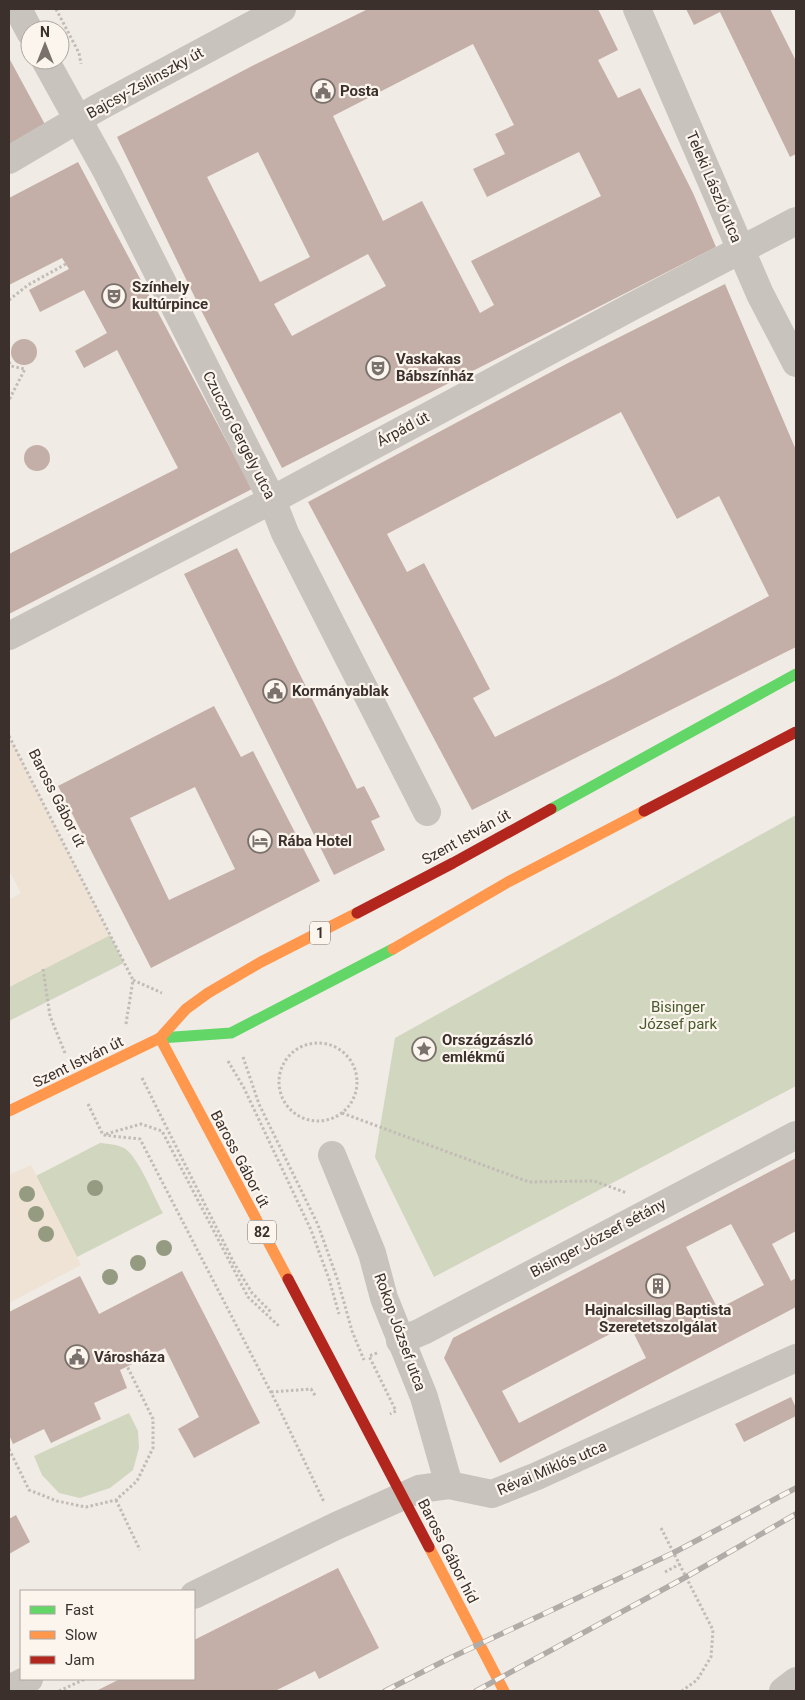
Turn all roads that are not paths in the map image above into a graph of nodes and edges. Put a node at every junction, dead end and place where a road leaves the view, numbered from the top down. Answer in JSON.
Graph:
{"nodes":[{"id":1,"x":282,"y":9,"type":"edge"},
{"id":2,"x":637,"y":9,"type":"edge"},
{"id":3,"x":50,"y":70,"type":"edge"},
{"id":4,"x":78,"y":121,"type":"junction"},
{"id":5,"x":9,"y":160,"type":"edge"},
{"id":6,"x":796,"y":221,"type":"edge"},
{"id":7,"x":741,"y":250,"type":"junction"},
{"id":8,"x":796,"y":363,"type":"edge"},
{"id":9,"x":272,"y":500,"type":"junction"},
{"id":10,"x":9,"y":636,"type":"edge"},
{"id":11,"x":796,"y":674,"type":"edge"},
{"id":12,"x":796,"y":732,"type":"edge"},
{"id":13,"x":427,"y":812,"type":"dead end"},
{"id":14,"x":160,"y":1038,"type":"junction"},
{"id":15,"x":9,"y":1111,"type":"edge"},
{"id":16,"x":796,"y":1135,"type":"edge"},
{"id":17,"x":332,"y":1155,"type":"dead end"},
{"id":18,"x":400,"y":1341,"type":"junction"},
{"id":19,"x":796,"y":1358,"type":"edge"},
{"id":20,"x":366,"y":1426,"type":"joint"},
{"id":21,"x":449,"y":1485,"type":"junction"},
{"id":22,"x":195,"y":1595,"type":"edge"},
{"id":23,"x":27,"y":1680,"type":"edge"},
{"id":24,"x":796,"y":1681,"type":"edge"},
{"id":25,"x":9,"y":1689,"type":"edge"},
{"id":26,"x":504,"y":1691,"type":"edge"},
{"id":27,"x":783,"y":1691,"type":"edge"}],
"edges":[{"from":1,"to":4,"type":"street","name":"Bajcsy-Zsilinszky út"},
{"from":2,"to":7,"type":"street","name":"Teleki László utca"},
{"from":3,"to":4,"type":"street","name":"Czuczor Gergely utca"},
{"from":4,"to":5,"type":"street","name":"Bajcsy-Zsilinszky út"},
{"from":4,"to":9,"type":"street","name":"Czuczor Gergely utca"},
{"from":6,"to":7,"type":"street","name":"Árpád út"},
{"from":7,"to":8,"type":"street","name":"Teleki László utca"},
{"from":7,"to":9,"type":"street","name":"Árpád út"},
{"from":9,"to":10,"type":"street","name":"Árpád út"},
{"from":9,"to":13,"type":"street","name":"Czuczor Gergely utca"},
{"from":11,"to":14,"type":"main road","name":"Szent István út","number":"1"},
{"from":12,"to":14,"type":"main road","name":"Szent István út","number":"1"},
{"from":14,"to":15,"type":"main road","name":"Szent István út","number":"1"},
{"from":14,"to":20,"type":"main road","name":"Baross Gábor út","number":"82"},
{"from":16,"to":18,"type":"street","name":"Bisinger József sétány"},
{"from":17,"to":18,"type":"street","name":"Rokop József utca"},
{"from":18,"to":21,"type":"street","name":"Rokop József utca"},
{"from":19,"to":21,"type":"street","name":"Révai Miklós utca"},
{"from":20,"to":26,"type":"main road","name":"Baross Gábor híd","number":"82"},
{"from":21,"to":22,"type":"street","name":"Révai Miklós utca"},
{"from":23,"to":25,"type":"street"},
{"from":24,"to":27,"type":"street"}]}
